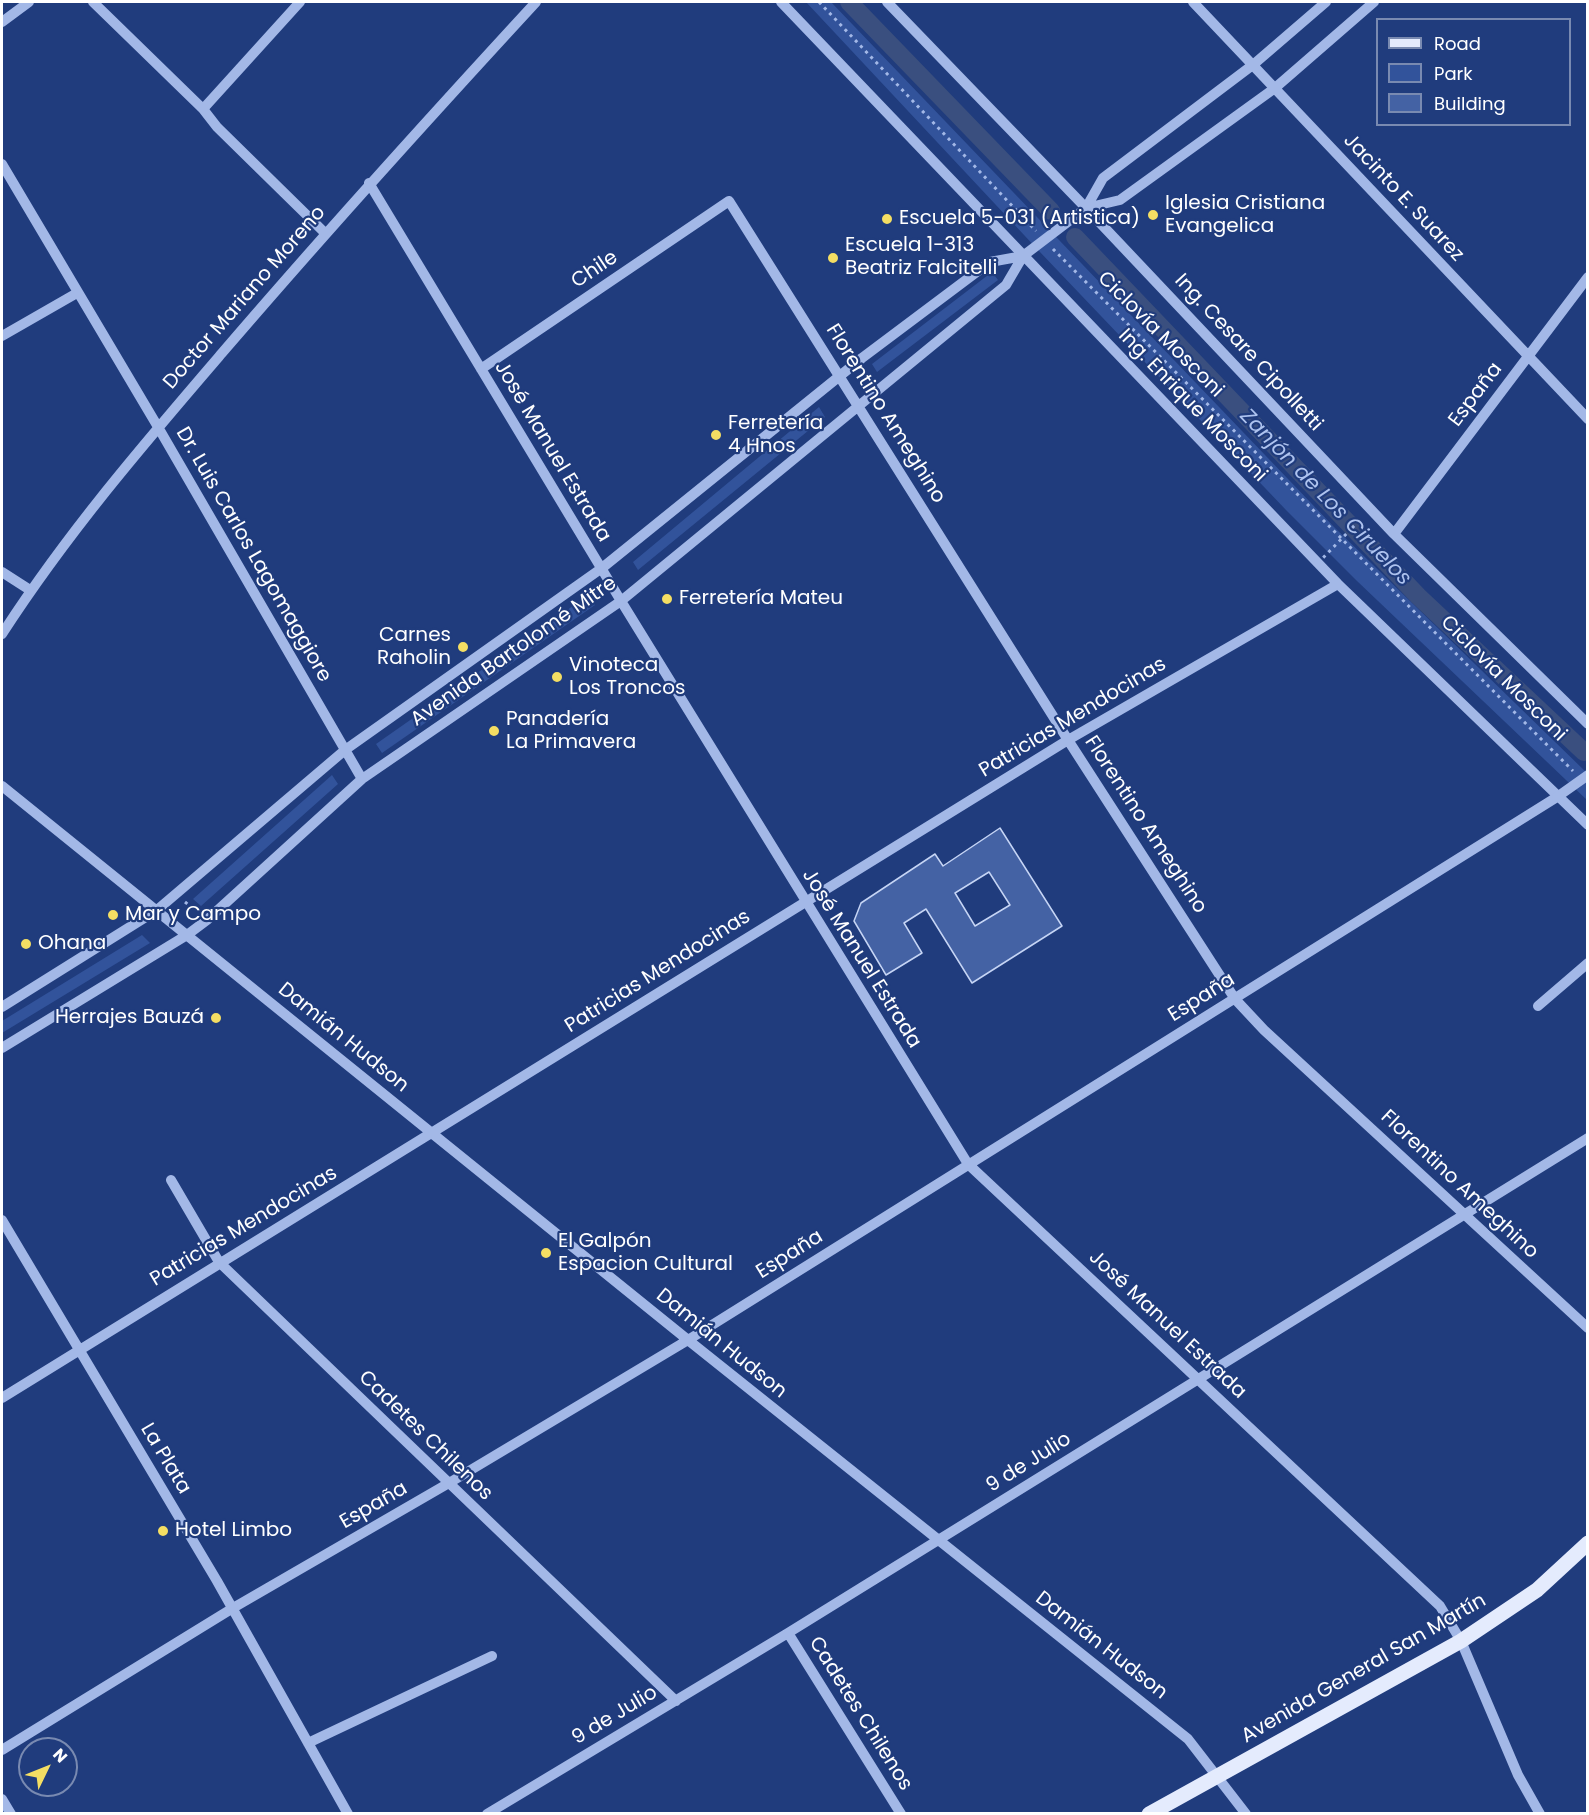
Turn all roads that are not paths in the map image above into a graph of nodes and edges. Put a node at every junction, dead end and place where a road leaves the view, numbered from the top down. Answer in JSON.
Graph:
{"nodes":[{"id":1,"x":29,"y":2,"type":"edge"},
{"id":2,"x":93,"y":2,"type":"edge"},
{"id":3,"x":300,"y":2,"type":"edge"},
{"id":4,"x":536,"y":2,"type":"edge"},
{"id":5,"x":781,"y":2,"type":"edge"},
{"id":6,"x":887,"y":2,"type":"edge"},
{"id":7,"x":1193,"y":2,"type":"edge"},
{"id":8,"x":1374,"y":2,"type":"edge"},
{"id":9,"x":1321,"y":3,"type":"edge"},
{"id":10,"x":2,"y":22,"type":"edge"},
{"id":11,"x":1254,"y":64,"type":"junction"},
{"id":12,"x":1275,"y":88,"type":"junction"},
{"id":13,"x":203,"y":109,"type":"junction"},
{"id":14,"x":2,"y":164,"type":"edge"},
{"id":15,"x":369,"y":183,"type":"junction"},
{"id":16,"x":729,"y":201,"type":"joint"},
{"id":17,"x":1086,"y":208,"type":"junction"},
{"id":18,"x":325,"y":233,"type":"junction"},
{"id":19,"x":1023,"y":256,"type":"junction"},
{"id":20,"x":1587,"y":278,"type":"edge"},
{"id":21,"x":77,"y":293,"type":"junction"},
{"id":22,"x":2,"y":336,"type":"edge"},
{"id":23,"x":1528,"y":357,"type":"junction"},
{"id":24,"x":481,"y":369,"type":"junction"},
{"id":25,"x":839,"y":376,"type":"junction"},
{"id":26,"x":858,"y":405,"type":"junction"},
{"id":27,"x":1587,"y":419,"type":"edge"},
{"id":28,"x":158,"y":427,"type":"junction"},
{"id":29,"x":1394,"y":534,"type":"junction"},
{"id":30,"x":602,"y":568,"type":"junction"},
{"id":31,"x":2,"y":572,"type":"edge"},
{"id":32,"x":1338,"y":584,"type":"junction"},
{"id":33,"x":30,"y":590,"type":"junction"},
{"id":34,"x":621,"y":600,"type":"junction"},
{"id":35,"x":2,"y":634,"type":"edge"},
{"id":36,"x":1587,"y":724,"type":"edge"},
{"id":37,"x":1068,"y":740,"type":"junction"},
{"id":38,"x":345,"y":750,"type":"junction"},
{"id":39,"x":1583,"y":776,"type":"edge"},
{"id":40,"x":362,"y":778,"type":"junction"},
{"id":41,"x":2,"y":786,"type":"edge"},
{"id":42,"x":1557,"y":797,"type":"junction"},
{"id":43,"x":1587,"y":825,"type":"edge"},
{"id":44,"x":805,"y":902,"type":"junction"},
{"id":45,"x":157,"y":910,"type":"junction"},
{"id":46,"x":187,"y":935,"type":"junction"},
{"id":47,"x":1587,"y":963,"type":"edge"},
{"id":48,"x":1236,"y":999,"type":"junction"},
{"id":49,"x":1538,"y":1006,"type":"dead end"},
{"id":50,"x":2,"y":1007,"type":"edge"},
{"id":51,"x":2,"y":1048,"type":"edge"},
{"id":52,"x":433,"y":1133,"type":"junction"},
{"id":53,"x":1587,"y":1138,"type":"edge"},
{"id":54,"x":968,"y":1164,"type":"junction"},
{"id":55,"x":171,"y":1180,"type":"dead end"},
{"id":56,"x":1465,"y":1215,"type":"junction"},
{"id":57,"x":2,"y":1220,"type":"edge"},
{"id":58,"x":219,"y":1262,"type":"junction"},
{"id":59,"x":1587,"y":1328,"type":"edge"},
{"id":60,"x":687,"y":1340,"type":"junction"},
{"id":61,"x":78,"y":1350,"type":"junction"},
{"id":62,"x":1198,"y":1379,"type":"junction"},
{"id":63,"x":2,"y":1398,"type":"edge"},
{"id":64,"x":449,"y":1483,"type":"junction"},
{"id":65,"x":939,"y":1541,"type":"junction"},
{"id":66,"x":1587,"y":1543,"type":"edge"},
{"id":67,"x":232,"y":1608,"type":"junction"},
{"id":68,"x":788,"y":1633,"type":"junction"},
{"id":69,"x":1461,"y":1641,"type":"junction"},
{"id":70,"x":492,"y":1656,"type":"dead end"},
{"id":71,"x":676,"y":1701,"type":"junction"},
{"id":72,"x":308,"y":1743,"type":"junction"},
{"id":73,"x":2,"y":1750,"type":"edge"},
{"id":74,"x":1218,"y":1775,"type":"junction"},
{"id":75,"x":2,"y":1799,"type":"edge"},
{"id":76,"x":11,"y":1814,"type":"edge"},
{"id":77,"x":348,"y":1814,"type":"edge"},
{"id":78,"x":487,"y":1814,"type":"edge"},
{"id":79,"x":901,"y":1814,"type":"edge"},
{"id":80,"x":1149,"y":1814,"type":"edge"},
{"id":81,"x":1246,"y":1814,"type":"edge"},
{"id":82,"x":1540,"y":1814,"type":"edge"}],
"edges":[{"from":1,"to":10,"type":"street"},
{"from":2,"to":13,"type":"street"},
{"from":3,"to":13,"type":"street"},
{"from":4,"to":15,"type":"street","name":"Doctor Mariano Moreno"},
{"from":5,"to":19,"type":"street","name":"Ing. Enrique Mosconi"},
{"from":6,"to":17,"type":"street","name":"Ing. Cesare Cipolletti"},
{"from":7,"to":11,"type":"street","name":"Jacinto E. Suarez"},
{"from":8,"to":12,"type":"street","name":"Avenida Bartolomé Mitre"},
{"from":9,"to":11,"type":"street","name":"Avenida Bartolomé Mitre"},
{"from":11,"to":12,"type":"street","name":"Jacinto E. Suarez"},
{"from":11,"to":17,"type":"street","name":"Avenida Bartolomé Mitre"},
{"from":12,"to":17,"type":"street","name":"Avenida Bartolomé Mitre"},
{"from":12,"to":23,"type":"street","name":"Jacinto E. Suarez"},
{"from":13,"to":18,"type":"street"},
{"from":14,"to":21,"type":"street","name":"Dr. Luis Carlos Lagomaggiore"},
{"from":15,"to":18,"type":"street","name":"Doctor Mariano Moreno"},
{"from":15,"to":24,"type":"street","name":"José Manuel Estrada"},
{"from":16,"to":24,"type":"street","name":"Chile"},
{"from":16,"to":25,"type":"street","name":"Florentino Ameghino"},
{"from":17,"to":19,"type":"street","name":"Avenida Bartolomé Mitre"},
{"from":17,"to":29,"type":"street","name":"Ing. Cesare Cipolletti"},
{"from":18,"to":28,"type":"street","name":"Doctor Mariano Moreno"},
{"from":19,"to":25,"type":"street","name":"Avenida Bartolomé Mitre"},
{"from":19,"to":26,"type":"street","name":"Avenida Bartolomé Mitre"},
{"from":19,"to":32,"type":"street","name":"Ing. Enrique Mosconi"},
{"from":20,"to":23,"type":"street","name":"España"},
{"from":21,"to":22,"type":"street"},
{"from":21,"to":28,"type":"street","name":"Dr. Luis Carlos Lagomaggiore"},
{"from":23,"to":27,"type":"street","name":"Jacinto E. Suarez"},
{"from":23,"to":29,"type":"street","name":"España"},
{"from":24,"to":30,"type":"street","name":"José Manuel Estrada"},
{"from":25,"to":26,"type":"street","name":"Florentino Ameghino"},
{"from":25,"to":30,"type":"street","name":"Avenida Bartolomé Mitre"},
{"from":26,"to":34,"type":"street","name":"Avenida Bartolomé Mitre"},
{"from":26,"to":37,"type":"street","name":"Florentino Ameghino"},
{"from":28,"to":33,"type":"street","name":"Doctor Mariano Moreno"},
{"from":28,"to":38,"type":"street","name":"Dr. Luis Carlos Lagomaggiore"},
{"from":29,"to":36,"type":"street","name":"Ing. Cesare Cipolletti"},
{"from":30,"to":34,"type":"street","name":"José Manuel Estrada"},
{"from":30,"to":38,"type":"street","name":"Avenida Bartolomé Mitre"},
{"from":31,"to":33,"type":"street"},
{"from":32,"to":37,"type":"street","name":"Patricias Mendocinas"},
{"from":32,"to":42,"type":"street","name":"Ing. Enrique Mosconi"},
{"from":33,"to":35,"type":"street","name":"Doctor Mariano Moreno"},
{"from":34,"to":40,"type":"street","name":"Avenida Bartolomé Mitre"},
{"from":34,"to":44,"type":"street","name":"José Manuel Estrada"},
{"from":37,"to":44,"type":"street","name":"Patricias Mendocinas"},
{"from":37,"to":48,"type":"street","name":"Florentino Ameghino"},
{"from":38,"to":40,"type":"street","name":"Dr. Luis Carlos Lagomaggiore"},
{"from":38,"to":45,"type":"street","name":"Avenida Bartolomé Mitre"},
{"from":39,"to":42,"type":"street","name":"España","bridge":true},
{"from":40,"to":46,"type":"street","name":"Avenida Bartolomé Mitre"},
{"from":41,"to":45,"type":"street","name":"Damián Hudson"},
{"from":42,"to":43,"type":"street","name":"Ing. Enrique Mosconi"},
{"from":42,"to":48,"type":"street","name":"España"},
{"from":44,"to":52,"type":"street","name":"Patricias Mendocinas"},
{"from":44,"to":54,"type":"street","name":"José Manuel Estrada"},
{"from":45,"to":46,"type":"street","name":"Damián Hudson"},
{"from":45,"to":50,"type":"street","name":"Avenida Bartolomé Mitre"},
{"from":46,"to":51,"type":"street","name":"Avenida Bartolomé Mitre"},
{"from":46,"to":52,"type":"street","name":"Damián Hudson"},
{"from":47,"to":49,"type":"street"},
{"from":48,"to":54,"type":"street","name":"España"},
{"from":48,"to":56,"type":"street","name":"Florentino Ameghino"},
{"from":52,"to":58,"type":"street","name":"Patricias Mendocinas"},
{"from":52,"to":60,"type":"street","name":"Damián Hudson"},
{"from":53,"to":56,"type":"street","name":"9 de Julio"},
{"from":54,"to":60,"type":"street","name":"España"},
{"from":54,"to":62,"type":"street","name":"José Manuel Estrada"},
{"from":55,"to":58,"type":"street","name":"Cadetes Chilenos"},
{"from":56,"to":59,"type":"street","name":"Florentino Ameghino"},
{"from":56,"to":62,"type":"street","name":"9 de Julio"},
{"from":57,"to":61,"type":"street","name":"La Plata"},
{"from":58,"to":61,"type":"street","name":"Patricias Mendocinas"},
{"from":58,"to":64,"type":"street","name":"Cadetes Chilenos"},
{"from":60,"to":64,"type":"street","name":"España"},
{"from":60,"to":65,"type":"street","name":"Damián Hudson"},
{"from":61,"to":63,"type":"street","name":"Patricias Mendocinas"},
{"from":61,"to":67,"type":"street","name":"La Plata"},
{"from":62,"to":65,"type":"street","name":"9 de Julio"},
{"from":62,"to":69,"type":"street","name":"José Manuel Estrada"},
{"from":64,"to":67,"type":"street","name":"España"},
{"from":64,"to":71,"type":"street","name":"Cadetes Chilenos"},
{"from":65,"to":68,"type":"street","name":"9 de Julio"},
{"from":65,"to":74,"type":"street","name":"Damián Hudson"},
{"from":66,"to":69,"type":"main road","name":"Avenida General San Martín"},
{"from":67,"to":72,"type":"street","name":"La Plata"},
{"from":67,"to":73,"type":"street","name":"España"},
{"from":68,"to":71,"type":"street","name":"9 de Julio"},
{"from":68,"to":79,"type":"street","name":"Cadetes Chilenos"},
{"from":69,"to":74,"type":"main road","name":"Avenida General San Martín"},
{"from":69,"to":82,"type":"street","name":"José Manuel Estrada"},
{"from":70,"to":72,"type":"street"},
{"from":71,"to":78,"type":"street","name":"9 de Julio"},
{"from":72,"to":77,"type":"street","name":"La Plata"},
{"from":74,"to":80,"type":"main road","name":"Avenida General San Martín"},
{"from":74,"to":81,"type":"street","name":"Damián Hudson"},
{"from":75,"to":76,"type":"street"}]}
